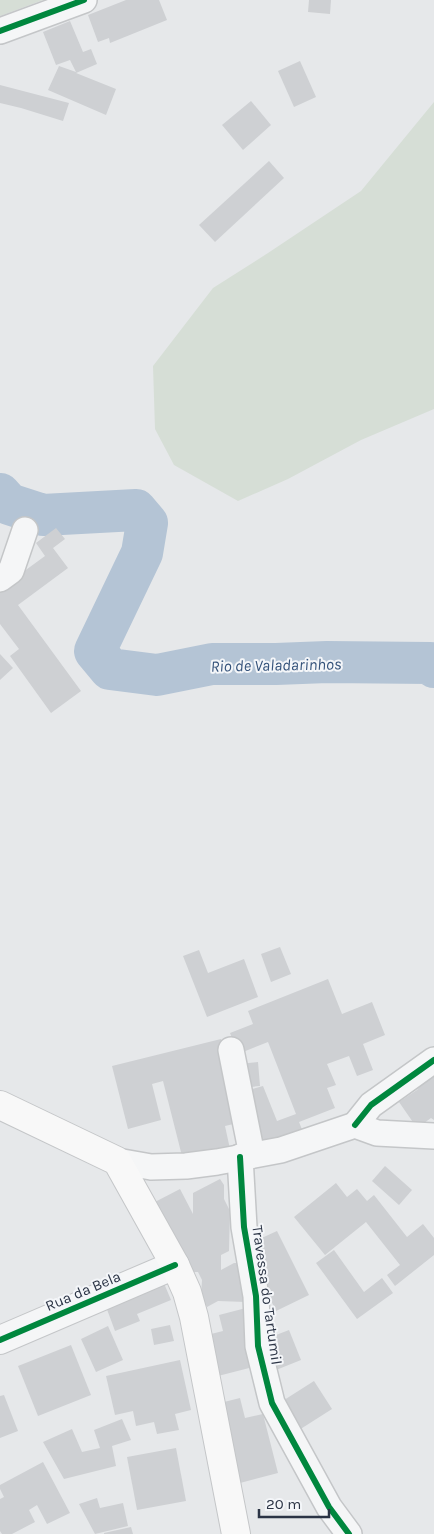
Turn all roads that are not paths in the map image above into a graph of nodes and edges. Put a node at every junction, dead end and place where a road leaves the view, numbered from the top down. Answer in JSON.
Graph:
{"nodes":[{"id":1,"x":84,"y":0,"type":"edge"},
{"id":2,"x":0,"y":31,"type":"edge"},
{"id":3,"x":25,"y":530,"type":"dead end"},
{"id":4,"x":0,"y":579,"type":"edge"},
{"id":5,"x":231,"y":1050,"type":"dead end"},
{"id":6,"x":434,"y":1060,"type":"edge"},
{"id":7,"x":0,"y":1105,"type":"edge"},
{"id":8,"x":355,"y":1125,"type":"junction"},
{"id":9,"x":434,"y":1136,"type":"edge"},
{"id":10,"x":246,"y":1156,"type":"junction"},
{"id":11,"x":117,"y":1162,"type":"junction"},
{"id":12,"x":175,"y":1265,"type":"junction"},
{"id":13,"x":0,"y":1340,"type":"edge"},
{"id":14,"x":236,"y":1534,"type":"edge"},
{"id":15,"x":348,"y":1534,"type":"edge"}],
"edges":[{"from":1,"to":2,"type":"street"},
{"from":3,"to":4,"type":"street"},
{"from":5,"to":10,"type":"street","name":"Travessa do Tartumil"},
{"from":6,"to":8,"type":"street"},
{"from":7,"to":11,"type":"main road"},
{"from":8,"to":9,"type":"street"},
{"from":8,"to":10,"type":"street"},
{"from":10,"to":11,"type":"street"},
{"from":10,"to":15,"type":"street","name":"Travessa do Tartumil"},
{"from":11,"to":12,"type":"main road"},
{"from":12,"to":13,"type":"street","name":"Rua da Bela"},
{"from":12,"to":14,"type":"main road"}]}
